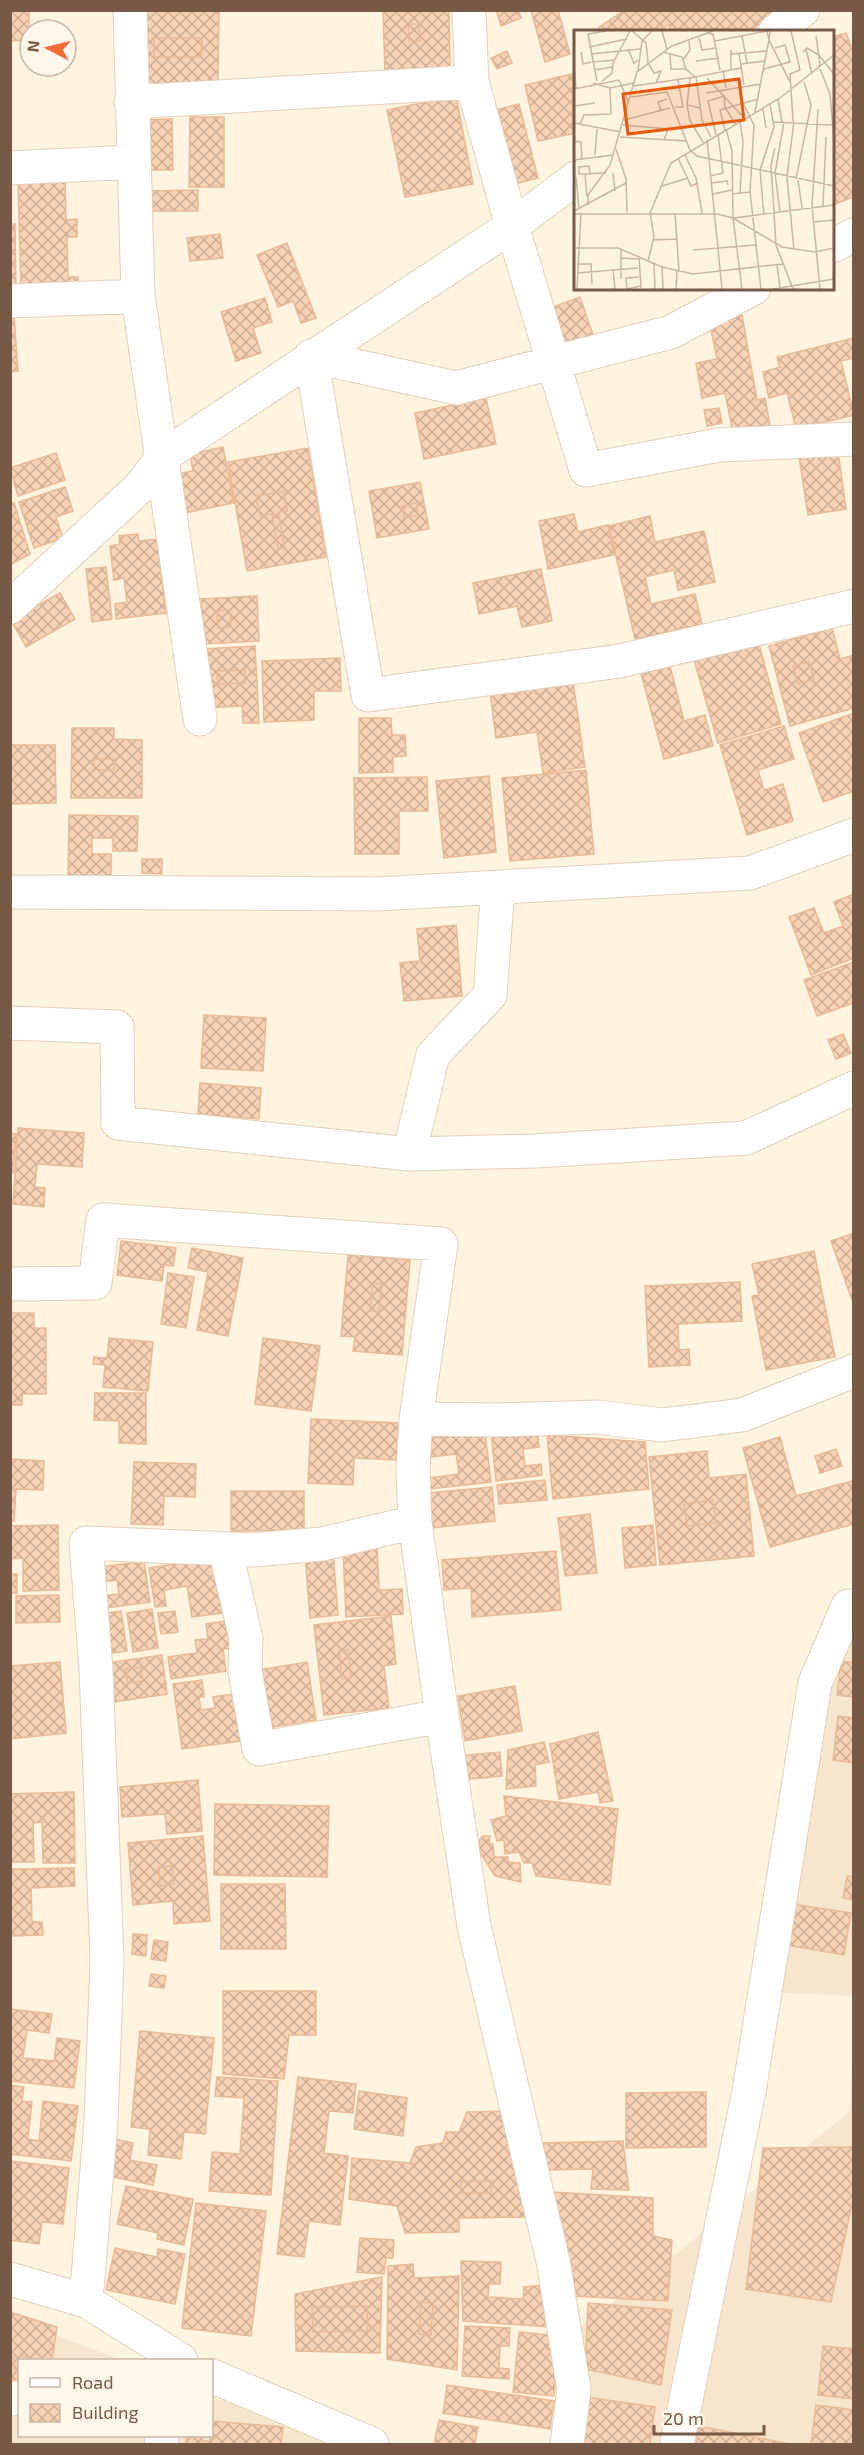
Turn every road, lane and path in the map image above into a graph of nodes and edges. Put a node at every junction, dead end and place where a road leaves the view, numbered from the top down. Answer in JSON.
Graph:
{"nodes":[{"id":1,"x":130,"y":10,"type":"edge"},
{"id":2,"x":469,"y":10,"type":"edge"},
{"id":3,"x":803,"y":10,"type":"edge"},
{"id":4,"x":777,"y":30,"type":"edge"},
{"id":5,"x":472,"y":82,"type":"junction"},
{"id":6,"x":131,"y":102,"type":"junction"},
{"id":7,"x":133,"y":162,"type":"junction"},
{"id":8,"x":10,"y":168,"type":"edge"},
{"id":9,"x":574,"y":180,"type":"edge"},
{"id":10,"x":512,"y":226,"type":"junction"},
{"id":11,"x":854,"y":235,"type":"edge"},
{"id":12,"x":834,"y":245,"type":"edge"},
{"id":13,"x":750,"y":290,"type":"edge"},
{"id":14,"x":138,"y":296,"type":"junction"},
{"id":15,"x":10,"y":301,"type":"edge"},
{"id":16,"x":311,"y":356,"type":"junction"},
{"id":17,"x":554,"y":364,"type":"junction"},
{"id":18,"x":854,"y":439,"type":"edge"},
{"id":19,"x":163,"y":456,"type":"junction"},
{"id":20,"x":854,"y":606,"type":"edge"},
{"id":21,"x":10,"y":607,"type":"edge"},
{"id":22,"x":200,"y":719,"type":"dead end"},
{"id":23,"x":854,"y":835,"type":"edge"},
{"id":24,"x":498,"y":887,"type":"junction"},
{"id":25,"x":10,"y":892,"type":"edge"},
{"id":26,"x":10,"y":1023,"type":"edge"},
{"id":27,"x":854,"y":1088,"type":"edge"},
{"id":28,"x":409,"y":1154,"type":"junction"},
{"id":29,"x":10,"y":1284,"type":"edge"},
{"id":30,"x":854,"y":1371,"type":"edge"},
{"id":31,"x":416,"y":1419,"type":"junction"},
{"id":32,"x":415,"y":1522,"type":"junction"},
{"id":33,"x":225,"y":1549,"type":"junction"},
{"id":34,"x":854,"y":1606,"type":"edge"},
{"id":35,"x":442,"y":1716,"type":"junction"},
{"id":36,"x":10,"y":2279,"type":"edge"},
{"id":37,"x":86,"y":2301,"type":"junction"},
{"id":38,"x":178,"y":2359,"type":"edge"},
{"id":39,"x":213,"y":2376,"type":"edge"},
{"id":40,"x":372,"y":2445,"type":"edge"},
{"id":41,"x":567,"y":2445,"type":"edge"},
{"id":42,"x":678,"y":2445,"type":"edge"}],
"edges":[{"from":1,"to":6,"type":"street"},
{"from":2,"to":5,"type":"street"},
{"from":3,"to":4,"type":"street"},
{"from":5,"to":6,"type":"street"},
{"from":5,"to":10,"type":"street"},
{"from":6,"to":7,"type":"street"},
{"from":7,"to":8,"type":"street"},
{"from":7,"to":14,"type":"street"},
{"from":9,"to":10,"type":"street"},
{"from":10,"to":16,"type":"street"},
{"from":10,"to":17,"type":"street"},
{"from":11,"to":12,"type":"street"},
{"from":13,"to":17,"type":"street"},
{"from":14,"to":15,"type":"street"},
{"from":14,"to":19,"type":"street"},
{"from":16,"to":17,"type":"street"},
{"from":16,"to":19,"type":"street"},
{"from":16,"to":20,"type":"street"},
{"from":17,"to":18,"type":"street"},
{"from":19,"to":21,"type":"street"},
{"from":19,"to":22,"type":"street"},
{"from":23,"to":24,"type":"street"},
{"from":24,"to":25,"type":"street"},
{"from":24,"to":28,"type":"street"},
{"from":26,"to":28,"type":"street"},
{"from":27,"to":28,"type":"street"},
{"from":29,"to":31,"type":"street"},
{"from":30,"to":31,"type":"street"},
{"from":31,"to":32,"type":"street"},
{"from":32,"to":33,"type":"street"},
{"from":32,"to":35,"type":"street"},
{"from":33,"to":35,"type":"street"},
{"from":33,"to":37,"type":"street"},
{"from":34,"to":42,"type":"street"},
{"from":35,"to":41,"type":"street"},
{"from":36,"to":37,"type":"street"},
{"from":37,"to":38,"type":"street"},
{"from":39,"to":40,"type":"street"}]}
